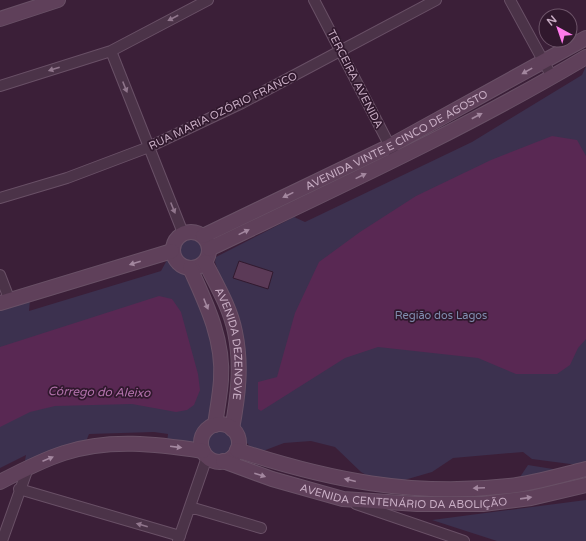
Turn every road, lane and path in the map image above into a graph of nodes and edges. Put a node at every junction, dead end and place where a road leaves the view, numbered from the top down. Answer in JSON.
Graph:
{"nodes":[{"id":1,"x":58,"y":0,"type":"edge"},
{"id":2,"x":208,"y":0,"type":"edge"},
{"id":3,"x":314,"y":0,"type":"edge"},
{"id":4,"x":436,"y":0,"type":"edge"},
{"id":5,"x":510,"y":0,"type":"edge"},
{"id":6,"x":0,"y":19,"type":"edge"},
{"id":7,"x":586,"y":38,"type":"edge"},
{"id":8,"x":111,"y":51,"type":"junction"},
{"id":9,"x":341,"y":52,"type":"junction"},
{"id":10,"x":586,"y":57,"type":"edge"},
{"id":11,"x":544,"y":62,"type":"junction"},
{"id":12,"x":552,"y":77,"type":"junction"},
{"id":13,"x":0,"y":86,"type":"edge"},
{"id":14,"x":390,"y":146,"type":"junction"},
{"id":15,"x":149,"y":147,"type":"junction"},
{"id":16,"x":397,"y":159,"type":"junction"},
{"id":17,"x":0,"y":198,"type":"edge"},
{"id":18,"x":183,"y":233,"type":"junction"},
{"id":19,"x":203,"y":236,"type":"junction"},
{"id":20,"x":172,"y":251,"type":"junction"},
{"id":21,"x":207,"y":255,"type":"junction"},
{"id":22,"x":190,"y":268,"type":"junction"},
{"id":23,"x":0,"y":276,"type":"edge"},
{"id":24,"x":5,"y":302,"type":"edge"},
{"id":25,"x":215,"y":425,"type":"junction"},
{"id":26,"x":232,"y":429,"type":"junction"},
{"id":27,"x":237,"y":450,"type":"junction"},
{"id":28,"x":205,"y":454,"type":"junction"},
{"id":29,"x":223,"y":462,"type":"junction"},
{"id":30,"x":28,"y":468,"type":"junction"},
{"id":31,"x":586,"y":469,"type":"edge"},
{"id":32,"x":0,"y":482,"type":"edge"},
{"id":33,"x":586,"y":485,"type":"edge"},
{"id":34,"x":19,"y":489,"type":"junction"},
{"id":35,"x":343,"y":499,"type":"junction"},
{"id":36,"x":190,"y":507,"type":"junction"},
{"id":37,"x":261,"y":528,"type":"dead end"},
{"id":38,"x":179,"y":538,"type":"edge"},
{"id":39,"x":2,"y":541,"type":"edge"},
{"id":40,"x":464,"y":541,"type":"edge"}],
"edges":[{"from":1,"to":6,"type":"street"},
{"from":2,"to":8,"type":"street","one_way":true},
{"from":3,"to":9,"type":"street","name":"TERCEIRA AVENIDA"},
{"from":4,"to":9,"type":"street","name":"RUA MARIA OZÓRIO FRANCO"},
{"from":5,"to":11,"type":"street"},
{"from":7,"to":11,"type":"street","name":"AVENIDA VINTE E CINCO DE AGOSTO"},
{"from":8,"to":13,"type":"street","one_way":true},
{"from":8,"to":15,"type":"street","one_way":true},
{"from":9,"to":14,"type":"street","name":"TERCEIRA AVENIDA"},
{"from":9,"to":15,"type":"street","name":"RUA MARIA OZÓRIO FRANCO"},
{"from":10,"to":12,"type":"street","name":"AVENIDA VINTE E CINCO DE AGOSTO"},
{"from":11,"to":12,"type":"street"},
{"from":11,"to":14,"type":"street","name":"AVENIDA VINTE E CINCO DE AGOSTO","one_way":true},
{"from":16,"to":12,"type":"street","name":"AVENIDA VINTE E CINCO DE AGOSTO","one_way":true},
{"from":14,"to":16,"type":"street","name":"TERCEIRA AVENIDA"},
{"from":14,"to":19,"type":"street","name":"AVENIDA VINTE E CINCO DE AGOSTO","one_way":true},
{"from":15,"to":17,"type":"street","name":"RUA MARIA OZÓRIO FRANCO"},
{"from":15,"to":18,"type":"street","one_way":true},
{"from":21,"to":16,"type":"street","name":"AVENIDA VINTE E CINCO DE AGOSTO","one_way":true},
{"from":18,"to":19,"type":"street"},
{"from":18,"to":20,"type":"street"},
{"from":19,"to":21,"type":"street"},
{"from":20,"to":22,"type":"street"},
{"from":20,"to":24,"type":"street","one_way":true},
{"from":21,"to":22,"type":"street"},
{"from":21,"to":26,"type":"street","name":"AVENIDA DEZENOVE"},
{"from":22,"to":25,"type":"street","name":"AVENIDA DEZENOVE","one_way":true},
{"from":23,"to":24,"type":"street"},
{"from":25,"to":26,"type":"street"},
{"from":25,"to":28,"type":"street"},
{"from":26,"to":27,"type":"street"},
{"from":27,"to":29,"type":"street"},
{"from":31,"to":27,"type":"street","name":"AVENIDA CENTENÁRIO DA ABOLIÇÃO","one_way":true},
{"from":28,"to":29,"type":"street"},
{"from":30,"to":28,"type":"street","one_way":true},
{"from":28,"to":36,"type":"street"},
{"from":29,"to":35,"type":"street","name":"AVENIDA CENTENÁRIO DA ABOLIÇÃO","one_way":true},
{"from":30,"to":32,"type":"street"},
{"from":30,"to":34,"type":"street"},
{"from":35,"to":33,"type":"street","name":"AVENIDA CENTENÁRIO DA ABOLIÇÃO","one_way":true},
{"from":38,"to":34,"type":"street","one_way":true},
{"from":34,"to":39,"type":"street"},
{"from":35,"to":40,"type":"street"},
{"from":36,"to":37,"type":"street"},
{"from":36,"to":38,"type":"street"}]}
